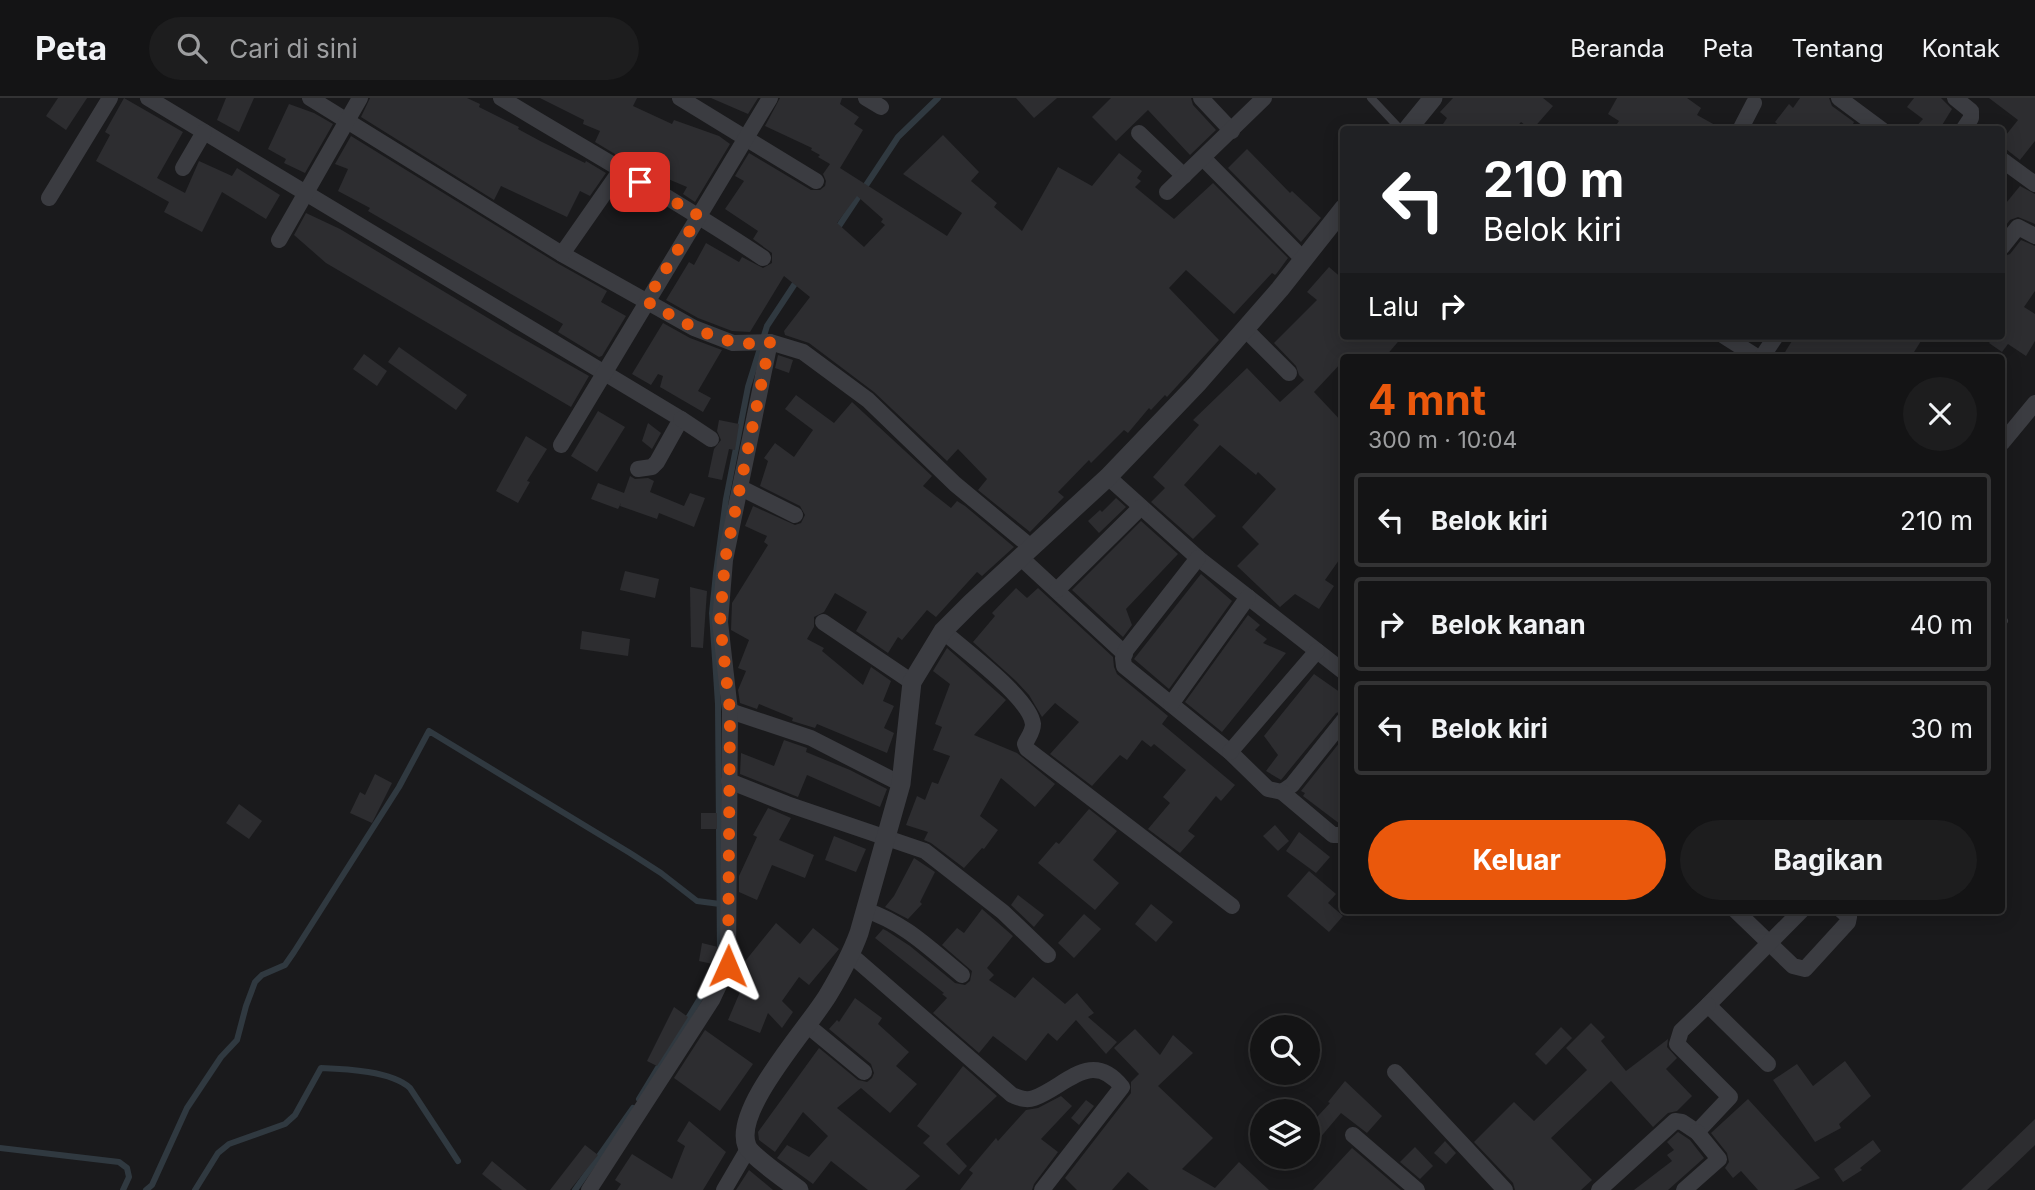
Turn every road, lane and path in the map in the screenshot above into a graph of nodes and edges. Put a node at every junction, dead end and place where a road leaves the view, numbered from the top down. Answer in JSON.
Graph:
{"nodes":[{"id":1,"x":110,"y":98,"type":"edge"},
{"id":2,"x":148,"y":98,"type":"edge"},
{"id":3,"x":310,"y":98,"type":"edge"},
{"id":4,"x":360,"y":98,"type":"edge"},
{"id":5,"x":501,"y":98,"type":"edge"},
{"id":6,"x":680,"y":98,"type":"edge"},
{"id":7,"x":770,"y":98,"type":"edge"},
{"id":8,"x":866,"y":98,"type":"edge"},
{"id":9,"x":1201,"y":98,"type":"edge"},
{"id":10,"x":1264,"y":98,"type":"edge"},
{"id":11,"x":1371,"y":98,"type":"edge"},
{"id":12,"x":1433,"y":98,"type":"edge"},
{"id":13,"x":1839,"y":98,"type":"edge"},
{"id":14,"x":1955,"y":98,"type":"edge"},
{"id":15,"x":1753,"y":100,"type":"edge"},
{"id":16,"x":881,"y":107,"type":"dead end"},
{"id":17,"x":346,"y":121,"type":"junction"},
{"id":18,"x":1397,"y":126,"type":"edge"},
{"id":19,"x":1410,"y":126,"type":"edge"},
{"id":20,"x":1742,"y":126,"type":"edge"},
{"id":21,"x":1877,"y":126,"type":"edge"},
{"id":22,"x":1966,"y":126,"type":"edge"},
{"id":23,"x":1232,"y":131,"type":"junction"},
{"id":24,"x":204,"y":132,"type":"junction"},
{"id":25,"x":1139,"y":133,"type":"dead end"},
{"id":26,"x":746,"y":137,"type":"junction"},
{"id":27,"x":1203,"y":158,"type":"junction"},
{"id":28,"x":2005,"y":162,"type":"edge"},
{"id":29,"x":183,"y":167,"type":"dead end"},
{"id":30,"x":620,"y":171,"type":"junction"},
{"id":31,"x":1184,"y":176,"type":"junction"},
{"id":32,"x":816,"y":181,"type":"dead end"},
{"id":33,"x":2035,"y":184,"type":"edge"},
{"id":34,"x":1167,"y":192,"type":"dead end"},
{"id":35,"x":306,"y":194,"type":"junction"},
{"id":36,"x":49,"y":198,"type":"dead end"},
{"id":37,"x":1340,"y":213,"type":"edge"},
{"id":38,"x":699,"y":216,"type":"junction"},
{"id":39,"x":2033,"y":231,"type":"edge"},
{"id":40,"x":279,"y":240,"type":"dead end"},
{"id":41,"x":2005,"y":243,"type":"edge"},
{"id":42,"x":562,"y":254,"type":"junction"},
{"id":43,"x":763,"y":258,"type":"dead end"},
{"id":44,"x":1303,"y":259,"type":"junction"},
{"id":45,"x":646,"y":301,"type":"junction"},
{"id":46,"x":1246,"y":330,"type":"junction"},
{"id":47,"x":1730,"y":340,"type":"edge"},
{"id":48,"x":761,"y":343,"type":"junction"},
{"id":49,"x":1751,"y":354,"type":"edge"},
{"id":50,"x":604,"y":373,"type":"junction"},
{"id":51,"x":1289,"y":373,"type":"dead end"},
{"id":52,"x":2035,"y":403,"type":"edge"},
{"id":53,"x":681,"y":419,"type":"junction"},
{"id":54,"x":711,"y":439,"type":"dead end"},
{"id":55,"x":2005,"y":439,"type":"edge"},
{"id":56,"x":561,"y":445,"type":"dead end"},
{"id":57,"x":638,"y":469,"type":"dead end"},
{"id":58,"x":1108,"y":477,"type":"junction"},
{"id":59,"x":741,"y":488,"type":"junction"},
{"id":60,"x":1141,"y":507,"type":"junction"},
{"id":61,"x":795,"y":515,"type":"dead end"},
{"id":62,"x":1027,"y":553,"type":"junction"},
{"id":63,"x":1198,"y":558,"type":"junction"},
{"id":64,"x":1057,"y":590,"type":"junction"},
{"id":65,"x":1248,"y":597,"type":"junction"},
{"id":66,"x":823,"y":622,"type":"dead end"},
{"id":67,"x":943,"y":631,"type":"junction"},
{"id":68,"x":1317,"y":651,"type":"junction"},
{"id":69,"x":1125,"y":654,"type":"junction"},
{"id":70,"x":1340,"y":668,"type":"edge"},
{"id":71,"x":912,"y":682,"type":"junction"},
{"id":72,"x":1171,"y":704,"type":"junction"},
{"id":73,"x":730,"y":711,"type":"junction"},
{"id":74,"x":1340,"y":725,"type":"edge"},
{"id":75,"x":1230,"y":752,"type":"junction"},
{"id":76,"x":729,"y":781,"type":"junction"},
{"id":77,"x":901,"y":784,"type":"junction"},
{"id":78,"x":1282,"y":792,"type":"junction"},
{"id":79,"x":1340,"y":835,"type":"edge"},
{"id":80,"x":887,"y":837,"type":"junction"},
{"id":81,"x":1232,"y":906,"type":"dead end"},
{"id":82,"x":865,"y":910,"type":"junction"},
{"id":83,"x":1739,"y":914,"type":"edge"},
{"id":84,"x":1798,"y":914,"type":"edge"},
{"id":85,"x":1846,"y":914,"type":"edge"},
{"id":86,"x":1769,"y":944,"type":"junction"},
{"id":87,"x":851,"y":955,"type":"junction"},
{"id":88,"x":1048,"y":956,"type":"dead end"},
{"id":89,"x":962,"y":975,"type":"dead end"},
{"id":90,"x":1708,"y":1005,"type":"junction"},
{"id":91,"x":807,"y":1024,"type":"junction"},
{"id":92,"x":1768,"y":1063,"type":"dead end"},
{"id":93,"x":864,"y":1072,"type":"dead end"},
{"id":94,"x":1395,"y":1072,"type":"dead end"},
{"id":95,"x":1697,"y":1132,"type":"junction"},
{"id":96,"x":1353,"y":1135,"type":"dead end"},
{"id":97,"x":748,"y":1150,"type":"junction"},
{"id":98,"x":589,"y":1190,"type":"edge"},
{"id":99,"x":724,"y":1190,"type":"edge"},
{"id":100,"x":799,"y":1190,"type":"edge"},
{"id":101,"x":1042,"y":1190,"type":"edge"},
{"id":102,"x":1417,"y":1190,"type":"edge"},
{"id":103,"x":1505,"y":1190,"type":"edge"},
{"id":104,"x":1599,"y":1190,"type":"edge"},
{"id":105,"x":1684,"y":1190,"type":"edge"}],
"edges":[{"from":1,"to":36,"type":"street"},
{"from":2,"to":24,"type":"street"},
{"from":3,"to":17,"type":"street"},
{"from":4,"to":17,"type":"street"},
{"from":5,"to":30,"type":"street"},
{"from":6,"to":26,"type":"street"},
{"from":7,"to":26,"type":"street"},
{"from":8,"to":16,"type":"street"},
{"from":9,"to":23,"type":"street"},
{"from":10,"to":23,"type":"street"},
{"from":11,"to":18,"type":"lane"},
{"from":12,"to":19,"type":"street"},
{"from":13,"to":21,"type":"street"},
{"from":14,"to":22,"type":"street"},
{"from":15,"to":20,"type":"street"},
{"from":17,"to":35,"type":"street"},
{"from":17,"to":42,"type":"street"},
{"from":23,"to":27,"type":"street"},
{"from":24,"to":29,"type":"street"},
{"from":24,"to":35,"type":"street"},
{"from":25,"to":31,"type":"street"},
{"from":26,"to":32,"type":"street"},
{"from":26,"to":38,"type":"street"},
{"from":27,"to":31,"type":"street"},
{"from":27,"to":44,"type":"street"},
{"from":28,"to":33,"type":"street"},
{"from":30,"to":38,"type":"street"},
{"from":30,"to":42,"type":"street"},
{"from":31,"to":34,"type":"street"},
{"from":35,"to":40,"type":"street"},
{"from":35,"to":50,"type":"street"},
{"from":37,"to":44,"type":"street"},
{"from":38,"to":43,"type":"street"},
{"from":38,"to":45,"type":"street"},
{"from":39,"to":41,"type":"street"},
{"from":42,"to":45,"type":"street"},
{"from":44,"to":46,"type":"street"},
{"from":45,"to":48,"type":"street"},
{"from":45,"to":50,"type":"street"},
{"from":46,"to":51,"type":"street"},
{"from":46,"to":58,"type":"street"},
{"from":47,"to":49,"type":"street"},
{"from":48,"to":59,"type":"street"},
{"from":48,"to":62,"type":"street"},
{"from":50,"to":53,"type":"street"},
{"from":50,"to":56,"type":"street"},
{"from":52,"to":55,"type":"street"},
{"from":53,"to":54,"type":"street"},
{"from":53,"to":57,"type":"street"},
{"from":58,"to":60,"type":"street"},
{"from":58,"to":62,"type":"street"},
{"from":59,"to":61,"type":"street"},
{"from":59,"to":73,"type":"street"},
{"from":60,"to":63,"type":"street"},
{"from":60,"to":64,"type":"street"},
{"from":62,"to":64,"type":"street"},
{"from":62,"to":67,"type":"street"},
{"from":63,"to":65,"type":"street"},
{"from":63,"to":69,"type":"street"},
{"from":64,"to":69,"type":"street"},
{"from":65,"to":68,"type":"street"},
{"from":65,"to":72,"type":"street"},
{"from":66,"to":71,"type":"street"},
{"from":67,"to":71,"type":"street"},
{"from":67,"to":81,"type":"street"},
{"from":68,"to":70,"type":"street"},
{"from":68,"to":75,"type":"street"},
{"from":69,"to":72,"type":"street"},
{"from":71,"to":77,"type":"street"},
{"from":72,"to":75,"type":"street"},
{"from":73,"to":76,"type":"street"},
{"from":73,"to":77,"type":"street"},
{"from":74,"to":78,"type":"street"},
{"from":75,"to":78,"type":"street"},
{"from":76,"to":80,"type":"street"},
{"from":76,"to":98,"type":"street"},
{"from":77,"to":80,"type":"street"},
{"from":78,"to":79,"type":"street"},
{"from":80,"to":82,"type":"street"},
{"from":80,"to":88,"type":"street"},
{"from":82,"to":87,"type":"street"},
{"from":82,"to":89,"type":"street"},
{"from":83,"to":86,"type":"street"},
{"from":84,"to":86,"type":"street"},
{"from":85,"to":86,"type":"street"},
{"from":86,"to":90,"type":"street"},
{"from":87,"to":91,"type":"street"},
{"from":87,"to":101,"type":"street"},
{"from":90,"to":92,"type":"street"},
{"from":90,"to":95,"type":"street"},
{"from":91,"to":93,"type":"street"},
{"from":91,"to":97,"type":"street"},
{"from":94,"to":103,"type":"street"},
{"from":95,"to":104,"type":"street"},
{"from":95,"to":105,"type":"street"},
{"from":96,"to":102,"type":"street"},
{"from":97,"to":99,"type":"street"},
{"from":97,"to":100,"type":"street"}]}
